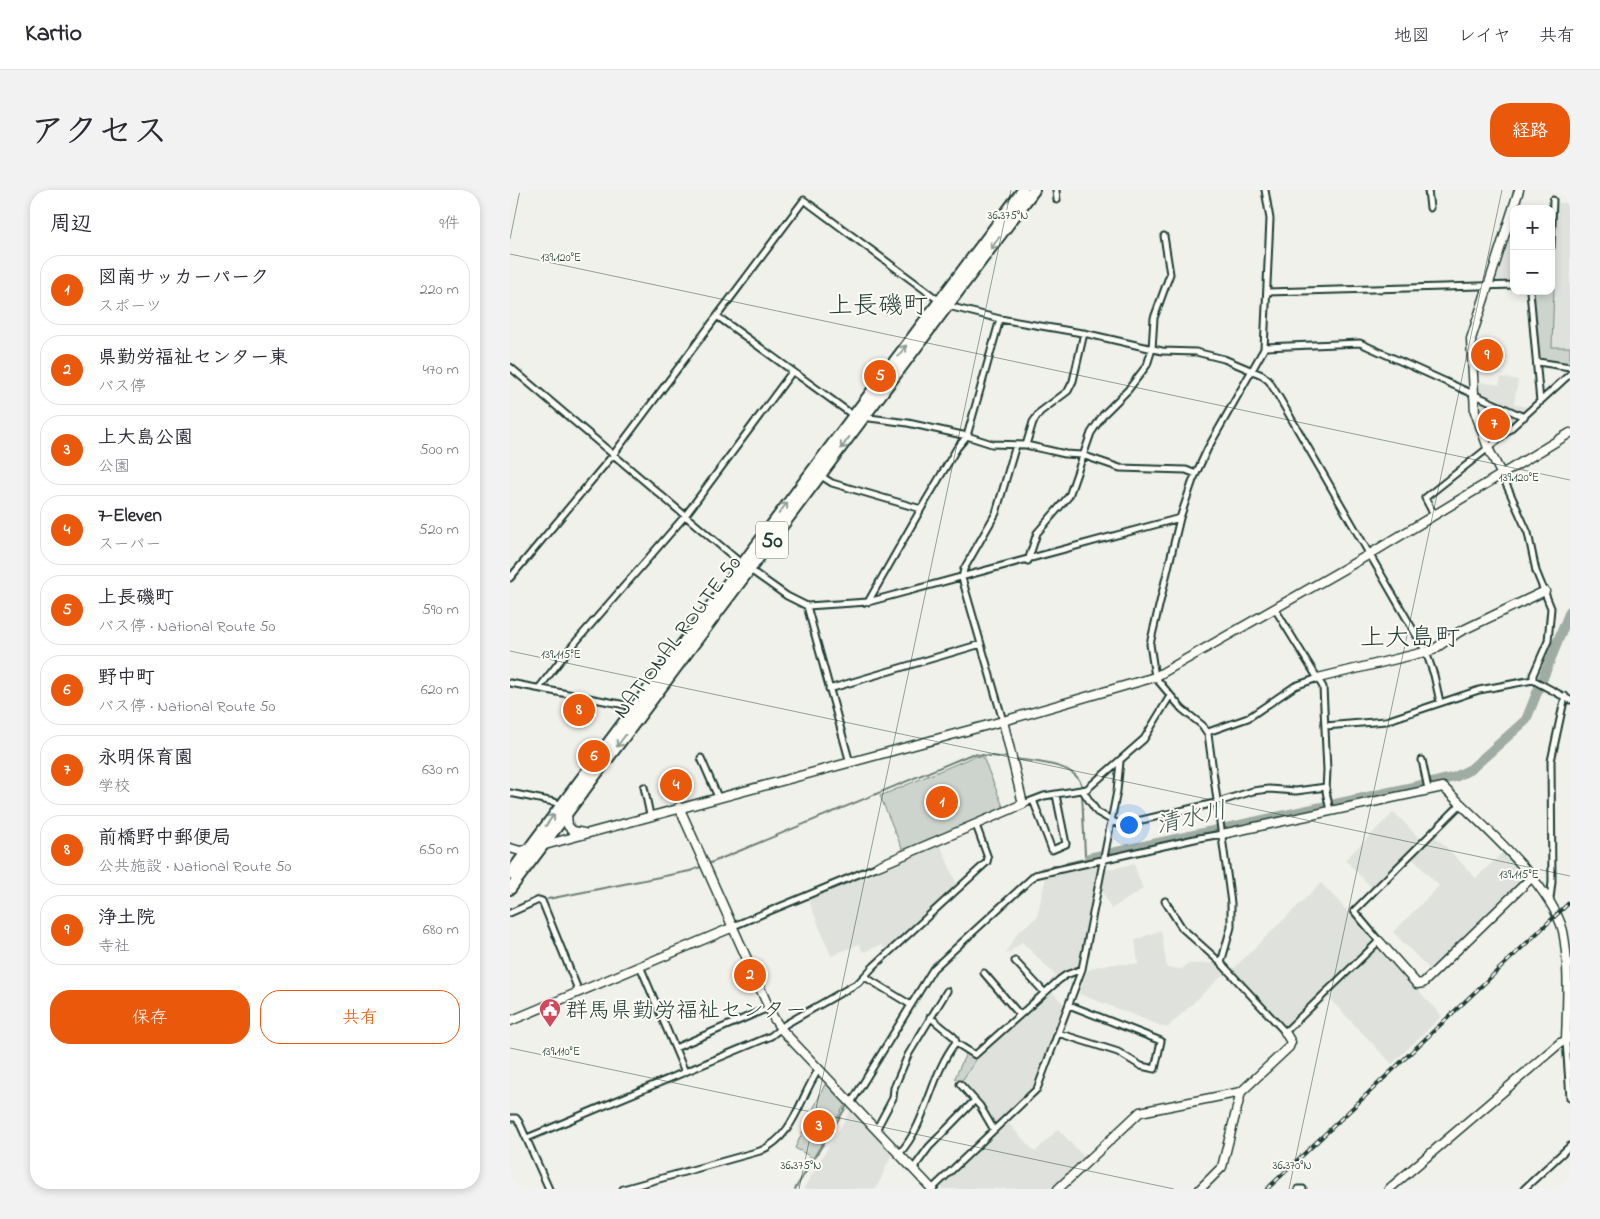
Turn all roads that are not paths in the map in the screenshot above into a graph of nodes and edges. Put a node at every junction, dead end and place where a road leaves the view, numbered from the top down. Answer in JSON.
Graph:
{"nodes":[{"id":1,"x":1023,"y":190,"type":"edge"},
{"id":2,"x":1034,"y":190,"type":"edge"},
{"id":3,"x":1056,"y":190,"type":"edge"},
{"id":4,"x":1265,"y":190,"type":"edge"},
{"id":5,"x":1428,"y":190,"type":"edge"},
{"id":6,"x":1518,"y":190,"type":"edge"},
{"id":7,"x":1057,"y":200,"type":"dead end"},
{"id":8,"x":1553,"y":200,"type":"dead end"},
{"id":9,"x":1553,"y":205,"type":"edge"},
{"id":10,"x":1430,"y":208,"type":"dead end"},
{"id":11,"x":1164,"y":236,"type":"dead end"},
{"id":12,"x":1510,"y":285,"type":"edge"},
{"id":13,"x":1488,"y":286,"type":"junction"},
{"id":14,"x":1267,"y":292,"type":"junction"},
{"id":15,"x":1530,"y":295,"type":"edge"},
{"id":16,"x":944,"y":304,"type":"junction"},
{"id":17,"x":717,"y":316,"type":"junction"},
{"id":18,"x":1000,"y":320,"type":"junction"},
{"id":19,"x":1084,"y":333,"type":"junction"},
{"id":20,"x":1265,"y":347,"type":"junction"},
{"id":21,"x":1152,"y":349,"type":"junction"},
{"id":22,"x":1538,"y":362,"type":"junction"},
{"id":23,"x":510,"y":367,"type":"edge"},
{"id":24,"x":1570,"y":367,"type":"edge"},
{"id":25,"x":1253,"y":370,"type":"junction"},
{"id":26,"x":792,"y":372,"type":"junction"},
{"id":27,"x":1570,"y":374,"type":"edge"},
{"id":28,"x":1474,"y":393,"type":"junction"},
{"id":29,"x":1540,"y":402,"type":"junction"},
{"id":30,"x":853,"y":415,"type":"junction"},
{"id":31,"x":1524,"y":417,"type":"junction"},
{"id":32,"x":864,"y":418,"type":"junction"},
{"id":33,"x":1570,"y":433,"type":"edge"},
{"id":34,"x":967,"y":436,"type":"junction"},
{"id":35,"x":1016,"y":445,"type":"junction"},
{"id":36,"x":1026,"y":445,"type":"junction"},
{"id":37,"x":1488,"y":448,"type":"junction"},
{"id":38,"x":613,"y":455,"type":"junction"},
{"id":39,"x":1082,"y":455,"type":"junction"},
{"id":40,"x":1196,"y":474,"type":"junction"},
{"id":41,"x":1501,"y":474,"type":"junction"},
{"id":42,"x":821,"y":476,"type":"junction"},
{"id":43,"x":921,"y":509,"type":"junction"},
{"id":44,"x":1434,"y":515,"type":"junction"},
{"id":45,"x":685,"y":516,"type":"junction"},
{"id":46,"x":1180,"y":518,"type":"junction"},
{"id":47,"x":1370,"y":554,"type":"junction"},
{"id":48,"x":1028,"y":560,"type":"junction"},
{"id":49,"x":745,"y":566,"type":"junction"},
{"id":50,"x":510,"y":578,"type":"edge"},
{"id":51,"x":962,"y":578,"type":"junction"},
{"id":52,"x":1545,"y":591,"type":"junction"},
{"id":53,"x":868,"y":602,"type":"junction"},
{"id":54,"x":807,"y":606,"type":"junction"},
{"id":55,"x":1275,"y":609,"type":"junction"},
{"id":56,"x":981,"y":644,"type":"junction"},
{"id":57,"x":1426,"y":652,"type":"junction"},
{"id":58,"x":1155,"y":677,"type":"junction"},
{"id":59,"x":1318,"y":678,"type":"junction"},
{"id":60,"x":1533,"y":680,"type":"junction"},
{"id":61,"x":510,"y":683,"type":"edge"},
{"id":62,"x":539,"y":688,"type":"junction"},
{"id":63,"x":829,"y":689,"type":"junction"},
{"id":64,"x":1170,"y":696,"type":"junction"},
{"id":65,"x":1568,"y":697,"type":"edge"},
{"id":66,"x":1440,"y":702,"type":"junction"},
{"id":67,"x":639,"y":708,"type":"junction"},
{"id":68,"x":1003,"y":721,"type":"junction"},
{"id":69,"x":1325,"y":726,"type":"junction"},
{"id":70,"x":1208,"y":732,"type":"junction"},
{"id":71,"x":701,"y":758,"type":"dead end"},
{"id":72,"x":1422,"y":760,"type":"dead end"},
{"id":73,"x":850,"y":762,"type":"junction"},
{"id":74,"x":1120,"y":762,"type":"junction"},
{"id":75,"x":644,"y":786,"type":"dead end"},
{"id":76,"x":1428,"y":786,"type":"junction"},
{"id":77,"x":1326,"y":787,"type":"junction"},
{"id":78,"x":1083,"y":791,"type":"junction"},
{"id":79,"x":510,"y":793,"type":"edge"},
{"id":80,"x":1056,"y":795,"type":"junction"},
{"id":81,"x":718,"y":797,"type":"junction"},
{"id":82,"x":1033,"y":800,"type":"junction"},
{"id":83,"x":1218,"y":801,"type":"junction"},
{"id":84,"x":1023,"y":804,"type":"junction"},
{"id":85,"x":1462,"y":804,"type":"junction"},
{"id":86,"x":678,"y":807,"type":"junction"},
{"id":87,"x":1329,"y":808,"type":"junction"},
{"id":88,"x":564,"y":809,"type":"junction"},
{"id":89,"x":650,"y":815,"type":"junction"},
{"id":90,"x":1111,"y":820,"type":"junction"},
{"id":91,"x":976,"y":825,"type":"junction"},
{"id":92,"x":1222,"y":831,"type":"junction"},
{"id":93,"x":585,"y":833,"type":"junction"},
{"id":94,"x":543,"y":845,"type":"junction"},
{"id":95,"x":510,"y":848,"type":"edge"},
{"id":96,"x":527,"y":850,"type":"junction"},
{"id":97,"x":1104,"y":856,"type":"junction"},
{"id":98,"x":878,"y":866,"type":"joint"},
{"id":99,"x":510,"y":874,"type":"edge"},
{"id":100,"x":1532,"y":877,"type":"junction"},
{"id":101,"x":510,"y":889,"type":"edge"},
{"id":102,"x":1550,"y":899,"type":"junction"},
{"id":103,"x":1166,"y":901,"type":"dead end"},
{"id":104,"x":510,"y":913,"type":"edge"},
{"id":105,"x":731,"y":928,"type":"junction"},
{"id":106,"x":1567,"y":930,"type":"edge"},
{"id":107,"x":1379,"y":941,"type":"junction"},
{"id":108,"x":1568,"y":954,"type":"edge"},
{"id":109,"x":1015,"y":961,"type":"dead end"},
{"id":110,"x":1221,"y":963,"type":"junction"},
{"id":111,"x":640,"y":966,"type":"junction"},
{"id":112,"x":1083,"y":969,"type":"junction"},
{"id":113,"x":984,"y":973,"type":"dead end"},
{"id":114,"x":865,"y":977,"type":"junction"},
{"id":115,"x":947,"y":991,"type":"dead end"},
{"id":116,"x":579,"y":992,"type":"junction"},
{"id":117,"x":1044,"y":992,"type":"junction"},
{"id":118,"x":1569,"y":994,"type":"edge"},
{"id":119,"x":911,"y":1005,"type":"junction"},
{"id":120,"x":1069,"y":1005,"type":"junction"},
{"id":121,"x":768,"y":1008,"type":"junction"},
{"id":122,"x":1019,"y":1014,"type":"junction"},
{"id":123,"x":930,"y":1017,"type":"junction"},
{"id":124,"x":510,"y":1020,"type":"edge"},
{"id":125,"x":781,"y":1029,"type":"junction"},
{"id":126,"x":1285,"y":1032,"type":"junction"},
{"id":127,"x":1058,"y":1033,"type":"junction"},
{"id":128,"x":1566,"y":1041,"type":"junction"},
{"id":129,"x":956,"y":1043,"type":"junction"},
{"id":130,"x":675,"y":1048,"type":"junction"},
{"id":131,"x":819,"y":1069,"type":"junction"},
{"id":132,"x":685,"y":1072,"type":"junction"},
{"id":133,"x":960,"y":1084,"type":"dead end"},
{"id":134,"x":1241,"y":1092,"type":"junction"},
{"id":135,"x":1570,"y":1098,"type":"edge"},
{"id":136,"x":975,"y":1100,"type":"junction"},
{"id":137,"x":851,"y":1103,"type":"junction"},
{"id":138,"x":510,"y":1118,"type":"edge"},
{"id":139,"x":876,"y":1130,"type":"junction"},
{"id":140,"x":994,"y":1130,"type":"junction"},
{"id":141,"x":527,"y":1138,"type":"junction"},
{"id":142,"x":1570,"y":1146,"type":"edge"},
{"id":143,"x":899,"y":1154,"type":"junction"},
{"id":144,"x":914,"y":1170,"type":"junction"},
{"id":145,"x":1204,"y":1188,"type":"edge"},
{"id":146,"x":549,"y":1189,"type":"edge"},
{"id":147,"x":623,"y":1189,"type":"edge"},
{"id":148,"x":932,"y":1189,"type":"edge"},
{"id":149,"x":1058,"y":1189,"type":"edge"},
{"id":150,"x":1298,"y":1189,"type":"edge"},
{"id":151,"x":1303,"y":1189,"type":"edge"},
{"id":152,"x":1389,"y":1189,"type":"edge"},
{"id":153,"x":1524,"y":1189,"type":"edge"}],
"edges":[{"from":1,"to":16,"type":"highway","name":"NATIONAL ROUTE 50","number":"50"},
{"from":2,"to":16,"type":"highway","name":"NATIONAL ROUTE 50","number":"50","one_way":true},
{"from":3,"to":7,"type":"street"},
{"from":4,"to":14,"type":"street"},
{"from":5,"to":10,"type":"street"},
{"from":6,"to":13,"type":"street"},
{"from":8,"to":9,"type":"street"},
{"from":11,"to":21,"type":"street"},
{"from":12,"to":13,"type":"street"},
{"from":13,"to":14,"type":"street"},
{"from":13,"to":28,"type":"street"},
{"from":14,"to":20,"type":"street"},
{"from":15,"to":22,"type":"street"},
{"from":16,"to":17,"type":"street"},
{"from":16,"to":18,"type":"street"},
{"from":30,"to":16,"type":"highway","name":"NATIONAL ROUTE 50","number":"50","one_way":true},
{"from":16,"to":32,"type":"highway","name":"NATIONAL ROUTE 50","number":"50"},
{"from":17,"to":26,"type":"street"},
{"from":17,"to":38,"type":"street"},
{"from":18,"to":19,"type":"street"},
{"from":18,"to":34,"type":"street"},
{"from":19,"to":21,"type":"street"},
{"from":19,"to":36,"type":"street"},
{"from":20,"to":25,"type":"street"},
{"from":20,"to":28,"type":"street"},
{"from":21,"to":25,"type":"street"},
{"from":21,"to":39,"type":"street"},
{"from":22,"to":24,"type":"street"},
{"from":22,"to":29,"type":"street"},
{"from":23,"to":38,"type":"street"},
{"from":25,"to":40,"type":"street"},
{"from":25,"to":47,"type":"street"},
{"from":26,"to":30,"type":"street"},
{"from":26,"to":45,"type":"street"},
{"from":27,"to":29,"type":"street"},
{"from":28,"to":31,"type":"street"},
{"from":28,"to":37,"type":"street"},
{"from":29,"to":31,"type":"street"},
{"from":30,"to":32,"type":"street"},
{"from":49,"to":30,"type":"highway","name":"NATIONAL ROUTE 50","number":"50","one_way":true},
{"from":31,"to":37,"type":"street"},
{"from":32,"to":34,"type":"street"},
{"from":32,"to":42,"type":"highway","name":"NATIONAL ROUTE 50","number":"50","one_way":true},
{"from":33,"to":41,"type":"street"},
{"from":34,"to":35,"type":"street"},
{"from":34,"to":43,"type":"street"},
{"from":35,"to":36,"type":"street"},
{"from":35,"to":51,"type":"street"},
{"from":36,"to":39,"type":"street"},
{"from":37,"to":41,"type":"street"},
{"from":37,"to":44,"type":"street"},
{"from":38,"to":45,"type":"street"},
{"from":38,"to":50,"type":"street"},
{"from":39,"to":40,"type":"street"},
{"from":39,"to":48,"type":"street"},
{"from":40,"to":46,"type":"street"},
{"from":41,"to":44,"type":"street"},
{"from":41,"to":52,"type":"street"},
{"from":42,"to":43,"type":"street"},
{"from":42,"to":49,"type":"highway","name":"NATIONAL ROUTE 50","number":"50"},
{"from":43,"to":53,"type":"street"},
{"from":44,"to":47,"type":"street"},
{"from":45,"to":49,"type":"street"},
{"from":45,"to":62,"type":"street"},
{"from":46,"to":48,"type":"street"},
{"from":46,"to":58,"type":"street"},
{"from":47,"to":55,"type":"street"},
{"from":47,"to":57,"type":"street"},
{"from":48,"to":51,"type":"street"},
{"from":49,"to":54,"type":"street"},
{"from":49,"to":67,"type":"highway","name":"NATIONAL ROUTE 50","number":"50"},
{"from":51,"to":53,"type":"street"},
{"from":51,"to":56,"type":"street"},
{"from":52,"to":57,"type":"street"},
{"from":52,"to":60,"type":"street"},
{"from":53,"to":54,"type":"street"},
{"from":54,"to":63,"type":"street"},
{"from":55,"to":58,"type":"street"},
{"from":55,"to":59,"type":"street"},
{"from":56,"to":63,"type":"street"},
{"from":56,"to":68,"type":"street"},
{"from":57,"to":59,"type":"street"},
{"from":57,"to":66,"type":"street"},
{"from":58,"to":64,"type":"street"},
{"from":58,"to":68,"type":"street"},
{"from":59,"to":69,"type":"street"},
{"from":59,"to":70,"type":"street"},
{"from":60,"to":65,"type":"street"},
{"from":60,"to":66,"type":"street"},
{"from":61,"to":62,"type":"street"},
{"from":62,"to":67,"type":"street"},
{"from":63,"to":73,"type":"street"},
{"from":64,"to":70,"type":"street"},
{"from":64,"to":74,"type":"street"},
{"from":65,"to":102,"type":"street"},
{"from":66,"to":69,"type":"street"},
{"from":67,"to":88,"type":"highway","name":"NATIONAL ROUTE 50","number":"50"},
{"from":68,"to":73,"type":"street"},
{"from":68,"to":84,"type":"street"},
{"from":69,"to":77,"type":"street"},
{"from":70,"to":83,"type":"street"},
{"from":71,"to":81,"type":"street"},
{"from":72,"to":76,"type":"street"},
{"from":73,"to":81,"type":"street"},
{"from":74,"to":78,"type":"street"},
{"from":74,"to":90,"type":"street"},
{"from":75,"to":89,"type":"street"},
{"from":76,"to":85,"type":"street"},
{"from":76,"to":87,"type":"street"},
{"from":77,"to":83,"type":"street"},
{"from":77,"to":87,"type":"street"},
{"from":78,"to":80,"type":"street"},
{"from":78,"to":90,"type":"street"},
{"from":79,"to":88,"type":"street"},
{"from":80,"to":82,"type":"street"},
{"from":80,"to":82,"type":"street"},
{"from":81,"to":86,"type":"street"},
{"from":82,"to":84,"type":"street"},
{"from":83,"to":90,"type":"street"},
{"from":83,"to":92,"type":"street"},
{"from":84,"to":91,"type":"street"},
{"from":85,"to":100,"type":"street"},
{"from":85,"to":107,"type":"street"},
{"from":86,"to":89,"type":"street"},
{"from":86,"to":105,"type":"street"},
{"from":87,"to":92,"type":"street"},
{"from":88,"to":93,"type":"street"},
{"from":88,"to":94,"type":"highway","name":"NATIONAL ROUTE 50","number":"50"},
{"from":96,"to":88,"type":"highway","name":"NATIONAL ROUTE 50","number":"50","one_way":true},
{"from":89,"to":93,"type":"street"},
{"from":90,"to":97,"type":"street"},
{"from":91,"to":98,"type":"street"},
{"from":91,"to":114,"type":"street"},
{"from":92,"to":97,"type":"street"},
{"from":92,"to":110,"type":"street"},
{"from":93,"to":94,"type":"street"},
{"from":94,"to":96,"type":"street"},
{"from":94,"to":101,"type":"highway","name":"NATIONAL ROUTE 50","number":"50"},
{"from":95,"to":96,"type":"street"},
{"from":96,"to":99,"type":"highway","name":"NATIONAL ROUTE 50","number":"50"},
{"from":97,"to":112,"type":"street"},
{"from":97,"to":119,"type":"street"},
{"from":98,"to":105,"type":"street"},
{"from":100,"to":102,"type":"street"},
{"from":100,"to":107,"type":"street"},
{"from":102,"to":106,"type":"street"},
{"from":103,"to":110,"type":"street"},
{"from":104,"to":116,"type":"street"},
{"from":105,"to":111,"type":"street"},
{"from":105,"to":121,"type":"street"},
{"from":106,"to":108,"type":"street"},
{"from":107,"to":126,"type":"street"},
{"from":108,"to":118,"type":"street"},
{"from":109,"to":117,"type":"street"},
{"from":110,"to":126,"type":"street"},
{"from":111,"to":116,"type":"street"},
{"from":111,"to":130,"type":"street"},
{"from":112,"to":117,"type":"street"},
{"from":112,"to":120,"type":"street"},
{"from":113,"to":122,"type":"street"},
{"from":114,"to":119,"type":"street"},
{"from":114,"to":125,"type":"street"},
{"from":115,"to":123,"type":"street"},
{"from":116,"to":124,"type":"street"},
{"from":117,"to":122,"type":"street"},
{"from":118,"to":128,"type":"street"},
{"from":119,"to":137,"type":"street"},
{"from":120,"to":127,"type":"street"},
{"from":120,"to":127,"type":"street"},
{"from":121,"to":125,"type":"street"},
{"from":121,"to":130,"type":"street"},
{"from":122,"to":129,"type":"street"},
{"from":123,"to":129,"type":"street"},
{"from":123,"to":139,"type":"street"},
{"from":125,"to":131,"type":"street"},
{"from":125,"to":132,"type":"street"},
{"from":126,"to":134,"type":"street"},
{"from":127,"to":140,"type":"street"},
{"from":128,"to":135,"type":"street"},
{"from":128,"to":152,"type":"street"},
{"from":129,"to":143,"type":"street"},
{"from":130,"to":132,"type":"street"},
{"from":131,"to":137,"type":"street"},
{"from":131,"to":147,"type":"street"},
{"from":132,"to":141,"type":"street"},
{"from":133,"to":136,"type":"street"},
{"from":134,"to":145,"type":"street"},
{"from":134,"to":149,"type":"street"},
{"from":136,"to":140,"type":"street"},
{"from":136,"to":144,"type":"street"},
{"from":137,"to":139,"type":"street"},
{"from":138,"to":141,"type":"street"},
{"from":139,"to":143,"type":"street"},
{"from":140,"to":148,"type":"street"},
{"from":141,"to":146,"type":"street"},
{"from":142,"to":153,"type":"street"},
{"from":143,"to":144,"type":"street"},
{"from":144,"to":148,"type":"street"},
{"from":150,"to":151,"type":"street"}]}
